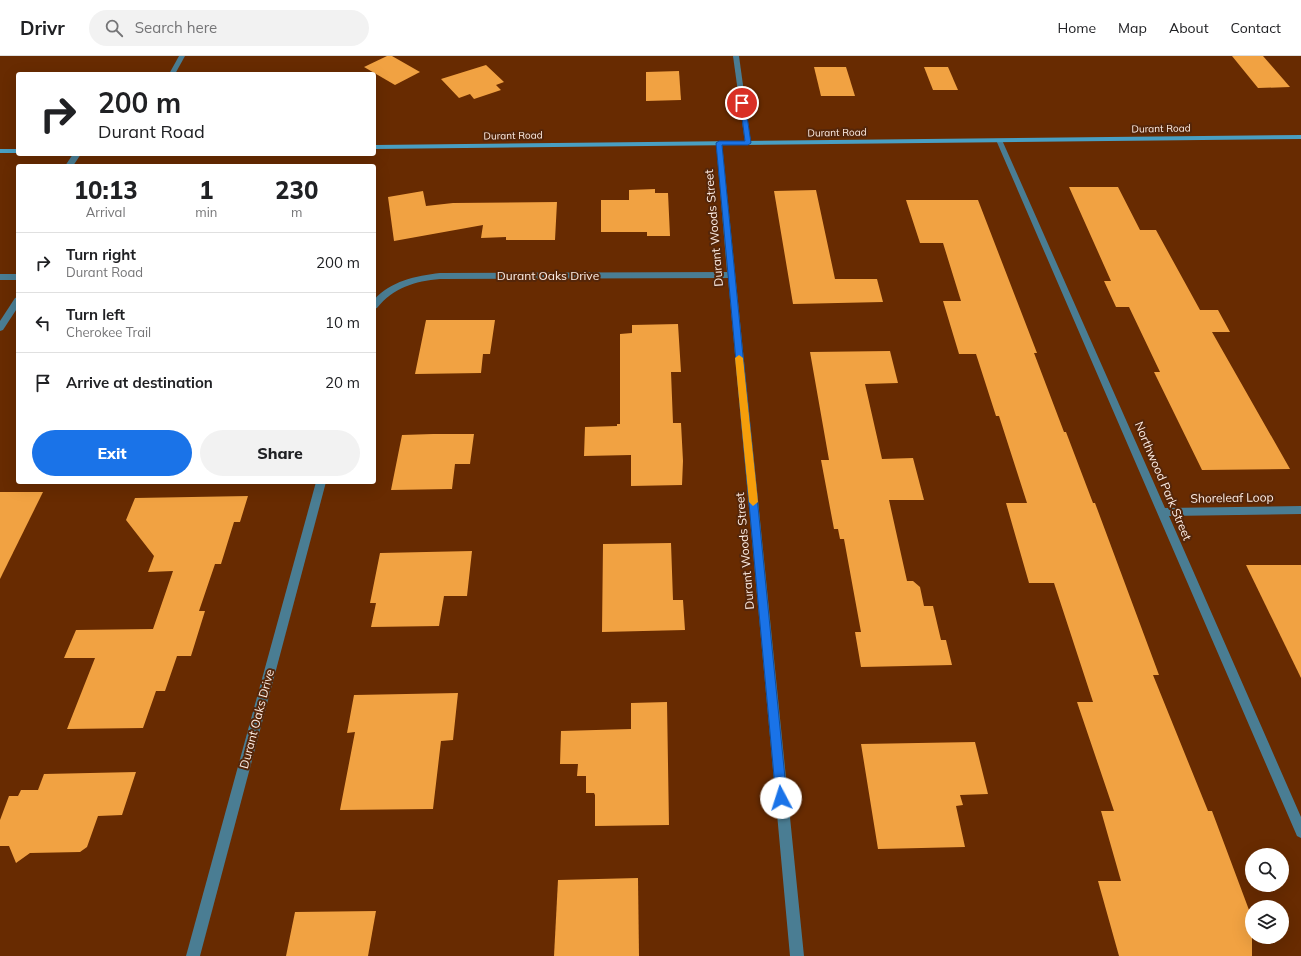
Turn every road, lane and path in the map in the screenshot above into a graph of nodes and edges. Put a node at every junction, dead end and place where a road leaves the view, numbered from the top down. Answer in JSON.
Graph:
{"nodes":[{"id":1,"x":182,"y":56,"type":"edge"},
{"id":2,"x":736,"y":56,"type":"edge"},
{"id":3,"x":173,"y":72,"type":"edge"},
{"id":4,"x":1301,"y":137,"type":"edge"},
{"id":5,"x":999,"y":140,"type":"junction"},
{"id":6,"x":719,"y":143,"type":"junction"},
{"id":7,"x":748,"y":143,"type":"junction"},
{"id":8,"x":376,"y":147,"type":"edge"},
{"id":9,"x":16,"y":151,"type":"edge"},
{"id":10,"x":0,"y":152,"type":"edge"},
{"id":11,"x":732,"y":275,"type":"junction"},
{"id":12,"x":0,"y":277,"type":"edge"},
{"id":13,"x":16,"y":277,"type":"edge"},
{"id":14,"x":16,"y":303,"type":"edge"},
{"id":15,"x":376,"y":303,"type":"edge"},
{"id":16,"x":0,"y":328,"type":"edge"},
{"id":17,"x":321,"y":484,"type":"edge"},
{"id":18,"x":1301,"y":510,"type":"edge"},
{"id":19,"x":1163,"y":512,"type":"junction"},
{"id":20,"x":1301,"y":832,"type":"edge"},
{"id":21,"x":193,"y":956,"type":"edge"},
{"id":22,"x":796,"y":956,"type":"edge"}],
"edges":[{"from":1,"to":3,"type":"street"},
{"from":2,"to":7,"type":"street"},
{"from":4,"to":5,"type":"street","name":"Durant Road"},
{"from":5,"to":7,"type":"street","name":"Durant Road"},
{"from":5,"to":19,"type":"street","name":"Northwood Park Street"},
{"from":6,"to":7,"type":"street","name":"Durant Road"},
{"from":6,"to":8,"type":"street","name":"Durant Road"},
{"from":6,"to":11,"type":"street","name":"Durant Woods Street"},
{"from":9,"to":10,"type":"street"},
{"from":11,"to":15,"type":"street","name":"Durant Oaks Drive"},
{"from":11,"to":22,"type":"street","name":"Durant Woods Street"},
{"from":12,"to":13,"type":"street"},
{"from":14,"to":16,"type":"street"},
{"from":17,"to":21,"type":"street","name":"Durant Oaks Drive"},
{"from":18,"to":19,"type":"street","name":"Shoreleaf Loop"},
{"from":19,"to":20,"type":"street","name":"Northwood Park Street"}]}
